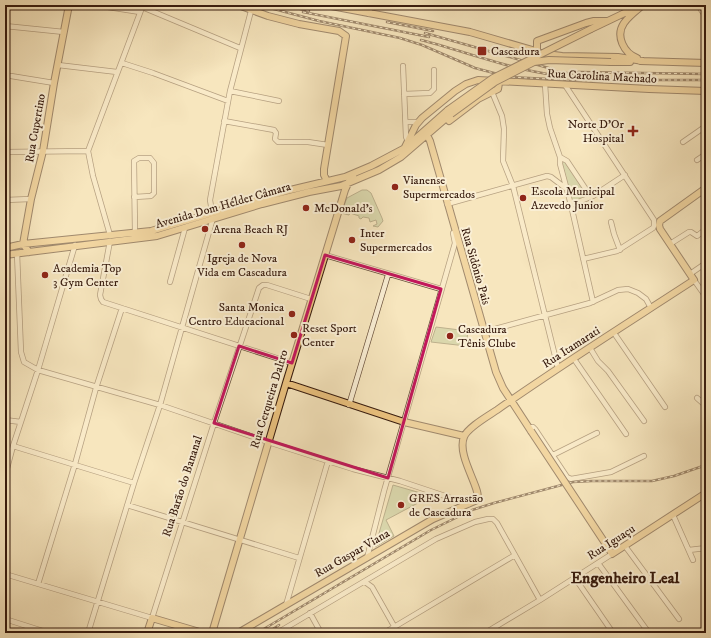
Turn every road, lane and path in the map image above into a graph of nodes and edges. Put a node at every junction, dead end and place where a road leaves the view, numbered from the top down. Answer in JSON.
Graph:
{"nodes":[{"id":1,"x":69,"y":5,"type":"edge"},
{"id":2,"x":95,"y":5,"type":"edge"},
{"id":3,"x":238,"y":5,"type":"edge"},
{"id":4,"x":326,"y":5,"type":"edge"},
{"id":5,"x":370,"y":5,"type":"edge"},
{"id":6,"x":642,"y":5,"type":"edge"},
{"id":7,"x":698,"y":5,"type":"edge"},
{"id":8,"x":142,"y":8,"type":"edge"},
{"id":9,"x":251,"y":11,"type":"junction"},
{"id":10,"x":369,"y":14,"type":"junction"},
{"id":11,"x":706,"y":17,"type":"edge"},
{"id":12,"x":607,"y":21,"type":"junction"},
{"id":13,"x":5,"y":26,"type":"edge"},
{"id":14,"x":64,"y":32,"type":"junction"},
{"id":15,"x":240,"y":48,"type":"junction"},
{"id":16,"x":537,"y":51,"type":"junction"},
{"id":17,"x":643,"y":61,"type":"junction"},
{"id":18,"x":122,"y":63,"type":"junction"},
{"id":19,"x":706,"y":63,"type":"edge"},
{"id":20,"x":58,"y":65,"type":"junction"},
{"id":21,"x":403,"y":66,"type":"dead end"},
{"id":22,"x":434,"y":70,"type":"dead end"},
{"id":23,"x":117,"y":72,"type":"junction"},
{"id":24,"x":11,"y":76,"type":"dead end"},
{"id":25,"x":497,"y":80,"type":"junction"},
{"id":26,"x":54,"y":83,"type":"junction"},
{"id":27,"x":545,"y":84,"type":"junction"},
{"id":28,"x":565,"y":85,"type":"junction"},
{"id":29,"x":230,"y":91,"type":"junction"},
{"id":30,"x":706,"y":91,"type":"edge"},
{"id":31,"x":492,"y":92,"type":"junction"},
{"id":32,"x":404,"y":94,"type":"junction"},
{"id":33,"x":228,"y":101,"type":"junction"},
{"id":34,"x":279,"y":101,"type":"dead end"},
{"id":35,"x":450,"y":112,"type":"junction"},
{"id":36,"x":224,"y":121,"type":"junction"},
{"id":37,"x":406,"y":122,"type":"junction"},
{"id":38,"x":418,"y":122,"type":"junction"},
{"id":39,"x":706,"y":126,"type":"edge"},
{"id":40,"x":428,"y":133,"type":"junction"},
{"id":41,"x":683,"y":142,"type":"dead end"},
{"id":42,"x":328,"y":145,"type":"junction"},
{"id":43,"x":406,"y":145,"type":"junction"},
{"id":44,"x":43,"y":151,"type":"junction"},
{"id":45,"x":88,"y":151,"type":"junction"},
{"id":46,"x":5,"y":152,"type":"edge"},
{"id":47,"x":706,"y":154,"type":"edge"},
{"id":48,"x":560,"y":157,"type":"junction"},
{"id":49,"x":697,"y":160,"type":"dead end"},
{"id":50,"x":354,"y":174,"type":"junction"},
{"id":51,"x":624,"y":175,"type":"junction"},
{"id":52,"x":327,"y":182,"type":"junction"},
{"id":53,"x":347,"y":184,"type":"junction"},
{"id":54,"x":513,"y":186,"type":"junction"},
{"id":55,"x":331,"y":188,"type":"junction"},
{"id":56,"x":706,"y":188,"type":"edge"},
{"id":57,"x":568,"y":190,"type":"junction"},
{"id":58,"x":344,"y":196,"type":"junction"},
{"id":59,"x":134,"y":197,"type":"junction"},
{"id":60,"x":591,"y":197,"type":"junction"},
{"id":61,"x":31,"y":199,"type":"junction"},
{"id":62,"x":5,"y":200,"type":"edge"},
{"id":63,"x":447,"y":204,"type":"junction"},
{"id":64,"x":571,"y":205,"type":"junction"},
{"id":65,"x":213,"y":215,"type":"junction"},
{"id":66,"x":657,"y":220,"type":"junction"},
{"id":67,"x":611,"y":222,"type":"dead end"},
{"id":68,"x":454,"y":227,"type":"junction"},
{"id":69,"x":185,"y":228,"type":"junction"},
{"id":70,"x":653,"y":228,"type":"junction"},
{"id":71,"x":660,"y":229,"type":"junction"},
{"id":72,"x":706,"y":229,"type":"edge"},
{"id":73,"x":135,"y":232,"type":"junction"},
{"id":74,"x":110,"y":238,"type":"junction"},
{"id":75,"x":24,"y":244,"type":"junction"},
{"id":76,"x":670,"y":244,"type":"junction"},
{"id":77,"x":75,"y":245,"type":"junction"},
{"id":78,"x":5,"y":248,"type":"edge"},
{"id":79,"x":620,"y":250,"type":"junction"},
{"id":80,"x":29,"y":252,"type":"junction"},
{"id":81,"x":17,"y":254,"type":"junction"},
{"id":82,"x":5,"y":255,"type":"edge"},
{"id":83,"x":325,"y":256,"type":"junction"},
{"id":84,"x":583,"y":259,"type":"junction"},
{"id":85,"x":706,"y":263,"type":"edge"},
{"id":86,"x":388,"y":275,"type":"junction"},
{"id":87,"x":692,"y":277,"type":"junction"},
{"id":88,"x":170,"y":282,"type":"dead end"},
{"id":89,"x":442,"y":289,"type":"junction"},
{"id":90,"x":706,"y":297,"type":"edge"},
{"id":91,"x":311,"y":299,"type":"junction"},
{"id":92,"x":593,"y":302,"type":"junction"},
{"id":93,"x":122,"y":308,"type":"junction"},
{"id":94,"x":651,"y":308,"type":"junction"},
{"id":95,"x":546,"y":316,"type":"junction"},
{"id":96,"x":182,"y":327,"type":"junction"},
{"id":97,"x":484,"y":332,"type":"junction"},
{"id":98,"x":614,"y":333,"type":"junction"},
{"id":99,"x":239,"y":346,"type":"junction"},
{"id":100,"x":590,"y":348,"type":"junction"},
{"id":101,"x":574,"y":359,"type":"junction"},
{"id":102,"x":292,"y":363,"type":"junction"},
{"id":103,"x":558,"y":368,"type":"junction"},
{"id":104,"x":38,"y":370,"type":"junction"},
{"id":105,"x":286,"y":383,"type":"junction"},
{"id":106,"x":96,"y":388,"type":"junction"},
{"id":107,"x":697,"y":398,"type":"dead end"},
{"id":108,"x":511,"y":400,"type":"junction"},
{"id":109,"x":160,"y":405,"type":"junction"},
{"id":110,"x":350,"y":405,"type":"junction"},
{"id":111,"x":706,"y":406,"type":"edge"},
{"id":112,"x":665,"y":407,"type":"dead end"},
{"id":113,"x":5,"y":420,"type":"edge"},
{"id":114,"x":644,"y":421,"type":"dead end"},
{"id":115,"x":21,"y":422,"type":"junction"},
{"id":116,"x":404,"y":422,"type":"junction"},
{"id":117,"x":214,"y":423,"type":"junction"},
{"id":118,"x":530,"y":429,"type":"junction"},
{"id":119,"x":596,"y":433,"type":"dead end"},
{"id":120,"x":626,"y":434,"type":"dead end"},
{"id":121,"x":464,"y":436,"type":"junction"},
{"id":122,"x":268,"y":442,"type":"junction"},
{"id":123,"x":13,"y":446,"type":"junction"},
{"id":124,"x":553,"y":455,"type":"junction"},
{"id":125,"x":644,"y":456,"type":"dead end"},
{"id":126,"x":328,"y":461,"type":"junction"},
{"id":127,"x":75,"y":464,"type":"junction"},
{"id":128,"x":5,"y":476,"type":"edge"},
{"id":129,"x":388,"y":478,"type":"junction"},
{"id":130,"x":134,"y":483,"type":"junction"},
{"id":131,"x":706,"y":493,"type":"edge"},
{"id":132,"x":469,"y":504,"type":"junction"},
{"id":133,"x":127,"y":506,"type":"junction"},
{"id":134,"x":673,"y":515,"type":"junction"},
{"id":135,"x":182,"y":522,"type":"junction"},
{"id":136,"x":240,"y":540,"type":"junction"},
{"id":137,"x":625,"y":546,"type":"junction"},
{"id":138,"x":706,"y":548,"type":"edge"},
{"id":139,"x":689,"y":550,"type":"junction"},
{"id":140,"x":611,"y":551,"type":"junction"},
{"id":141,"x":515,"y":555,"type":"junction"},
{"id":142,"x":300,"y":558,"type":"junction"},
{"id":143,"x":367,"y":558,"type":"junction"},
{"id":144,"x":693,"y":560,"type":"dead end"},
{"id":145,"x":598,"y":563,"type":"junction"},
{"id":146,"x":5,"y":574,"type":"edge"},
{"id":147,"x":376,"y":574,"type":"junction"},
{"id":148,"x":575,"y":578,"type":"junction"},
{"id":149,"x":365,"y":582,"type":"junction"},
{"id":150,"x":38,"y":584,"type":"junction"},
{"id":151,"x":374,"y":590,"type":"junction"},
{"id":152,"x":540,"y":600,"type":"junction"},
{"id":153,"x":98,"y":602,"type":"junction"},
{"id":154,"x":286,"y":605,"type":"junction"},
{"id":155,"x":310,"y":613,"type":"junction"},
{"id":156,"x":152,"y":618,"type":"junction"},
{"id":157,"x":678,"y":619,"type":"dead end"},
{"id":158,"x":5,"y":620,"type":"edge"},
{"id":159,"x":395,"y":627,"type":"junction"},
{"id":160,"x":49,"y":633,"type":"edge"},
{"id":161,"x":88,"y":633,"type":"edge"},
{"id":162,"x":147,"y":633,"type":"edge"},
{"id":163,"x":203,"y":633,"type":"edge"},
{"id":164,"x":212,"y":633,"type":"edge"},
{"id":165,"x":238,"y":633,"type":"edge"},
{"id":166,"x":277,"y":633,"type":"edge"},
{"id":167,"x":321,"y":633,"type":"edge"},
{"id":168,"x":384,"y":633,"type":"edge"},
{"id":169,"x":398,"y":633,"type":"edge"},
{"id":170,"x":485,"y":633,"type":"edge"},
{"id":171,"x":613,"y":633,"type":"edge"},
{"id":172,"x":649,"y":633,"type":"edge"}],
"edges":[{"from":1,"to":14,"type":"main road","name":"Rua Cupertino"},
{"from":2,"to":8,"type":"street"},
{"from":3,"to":9,"type":"main road"},
{"from":4,"to":10,"type":"main road"},
{"from":5,"to":10,"type":"street"},
{"from":6,"to":12,"type":"main road"},
{"from":6,"to":17,"type":"main road"},
{"from":7,"to":11,"type":"street"},
{"from":8,"to":15,"type":"street"},
{"from":8,"to":18,"type":"street"},
{"from":9,"to":15,"type":"street"},
{"from":9,"to":42,"type":"main road"},
{"from":10,"to":16,"type":"main road"},
{"from":12,"to":16,"type":"main road"},
{"from":12,"to":35,"type":"main road","bridge":true},
{"from":13,"to":14,"type":"street"},
{"from":14,"to":20,"type":"main road","name":"Rua Cupertino"},
{"from":15,"to":29,"type":"street"},
{"from":16,"to":17,"type":"main road"},
{"from":17,"to":19,"type":"main road"},
{"from":17,"to":35,"type":"main road","bridge":true},
{"from":18,"to":23,"type":"street"},
{"from":18,"to":33,"type":"street"},
{"from":20,"to":23,"type":"street"},
{"from":20,"to":26,"type":"main road","name":"Rua Cupertino"},
{"from":21,"to":32,"type":"street"},
{"from":22,"to":32,"type":"street"},
{"from":23,"to":45,"type":"street"},
{"from":24,"to":26,"type":"street"},
{"from":25,"to":27,"type":"main road","name":"Rua Carolina Machado"},
{"from":25,"to":31,"type":"main road"},
{"from":25,"to":38,"type":"main road"},
{"from":26,"to":44,"type":"main road","name":"Rua Cupertino"},
{"from":27,"to":28,"type":"main road","name":"Rua Carolina Machado"},
{"from":27,"to":48,"type":"street"},
{"from":28,"to":30,"type":"main road","name":"Rua Carolina Machado"},
{"from":28,"to":51,"type":"street"},
{"from":29,"to":33,"type":"street"},
{"from":29,"to":34,"type":"street"},
{"from":31,"to":40,"type":"main road","name":"Avenida Dom Hélder Câmara"},
{"from":31,"to":54,"type":"street"},
{"from":32,"to":37,"type":"street"},
{"from":33,"to":36,"type":"street"},
{"from":35,"to":40,"type":"main road","name":"Avenida Dom Hélder Câmara"},
{"from":35,"to":43,"type":"main road","name":"Avenida Dom Hélder Câmara"},
{"from":36,"to":42,"type":"street"},
{"from":36,"to":65,"type":"street"},
{"from":37,"to":38,"type":"street"},
{"from":37,"to":43,"type":"street"},
{"from":38,"to":43,"type":"main road"},
{"from":39,"to":41,"type":"street"},
{"from":40,"to":53,"type":"main road","name":"Avenida Dom Hélder Câmara"},
{"from":40,"to":63,"type":"main road","name":"Rua Sidônio Pais"},
{"from":42,"to":52,"type":"main road"},
{"from":43,"to":50,"type":"main road","name":"Avenida Dom Hélder Câmara"},
{"from":44,"to":45,"type":"street"},
{"from":44,"to":46,"type":"street"},
{"from":44,"to":61,"type":"main road","name":"Rua Cupertino"},
{"from":45,"to":74,"type":"street"},
{"from":47,"to":49,"type":"street"},
{"from":48,"to":57,"type":"street"},
{"from":48,"to":60,"type":"street"},
{"from":50,"to":52,"type":"main road","name":"Avenida Dom Hélder Câmara"},
{"from":50,"to":53,"type":"main road","name":"Rua Cerqueira Daltro"},
{"from":51,"to":60,"type":"street"},
{"from":51,"to":66,"type":"street"},
{"from":52,"to":65,"type":"main road","name":"Avenida Dom Hélder Câmara"},
{"from":53,"to":55,"type":"main road","name":"Avenida Dom Hélder Câmara"},
{"from":53,"to":58,"type":"main road","name":"Rua Cerqueira Daltro"},
{"from":54,"to":57,"type":"street"},
{"from":54,"to":63,"type":"street"},
{"from":54,"to":95,"type":"street"},
{"from":55,"to":58,"type":"main road"},
{"from":55,"to":65,"type":"main road","name":"Avenida Dom Hélder Câmara"},
{"from":56,"to":66,"type":"main road"},
{"from":57,"to":60,"type":"street"},
{"from":57,"to":64,"type":"street"},
{"from":58,"to":83,"type":"main road","name":"Rua Cerqueira Daltro"},
{"from":59,"to":59,"type":"street"},
{"from":59,"to":73,"type":"street"},
{"from":60,"to":64,"type":"street"},
{"from":61,"to":62,"type":"street"},
{"from":61,"to":75,"type":"main road","name":"Rua Cupertino"},
{"from":63,"to":68,"type":"main road","name":"Rua Sidônio Pais"},
{"from":64,"to":84,"type":"street"},
{"from":65,"to":69,"type":"main road","name":"Avenida Dom Hélder Câmara"},
{"from":65,"to":73,"type":"main road","name":"Avenida Dom Hélder Câmara"},
{"from":65,"to":96,"type":"street"},
{"from":66,"to":70,"type":"street"},
{"from":66,"to":71,"type":"main road"},
{"from":67,"to":79,"type":"street"},
{"from":68,"to":89,"type":"street"},
{"from":68,"to":97,"type":"main road","name":"Rua Sidônio Pais"},
{"from":69,"to":74,"type":"main road","name":"Avenida Dom Hélder Câmara"},
{"from":69,"to":88,"type":"street"},
{"from":70,"to":71,"type":"street"},
{"from":70,"to":79,"type":"street"},
{"from":71,"to":76,"type":"main road"},
{"from":72,"to":76,"type":"street"},
{"from":73,"to":74,"type":"main road","name":"Avenida Dom Hélder Câmara"},
{"from":74,"to":75,"type":"main road","name":"Avenida Dom Hélder Câmara"},
{"from":74,"to":77,"type":"main road","name":"Avenida Dom Hélder Câmara"},
{"from":74,"to":93,"type":"street"},
{"from":75,"to":78,"type":"main road","name":"Avenida Dom Hélder Câmara"},
{"from":75,"to":80,"type":"main road"},
{"from":76,"to":87,"type":"main road"},
{"from":77,"to":80,"type":"main road","name":"Avenida Dom Hélder Câmara"},
{"from":77,"to":104,"type":"street"},
{"from":79,"to":84,"type":"street"},
{"from":80,"to":81,"type":"main road","name":"Avenida Dom Hélder Câmara"},
{"from":81,"to":82,"type":"main road","name":"Avenida Dom Hélder Câmara"},
{"from":81,"to":104,"type":"street"},
{"from":83,"to":86,"type":"street"},
{"from":83,"to":91,"type":"main road","name":"Rua Cerqueira Daltro"},
{"from":84,"to":92,"type":"street"},
{"from":85,"to":87,"type":"street"},
{"from":86,"to":89,"type":"street"},
{"from":86,"to":110,"type":"street"},
{"from":87,"to":90,"type":"street"},
{"from":87,"to":94,"type":"main road","name":"Rua Itamarati"},
{"from":89,"to":116,"type":"street"},
{"from":91,"to":99,"type":"street","name":"Rua Barão do Bananal"},
{"from":91,"to":102,"type":"main road","name":"Rua Cerqueira Daltro"},
{"from":92,"to":94,"type":"street"},
{"from":92,"to":95,"type":"street"},
{"from":93,"to":96,"type":"street"},
{"from":93,"to":106,"type":"street"},
{"from":94,"to":98,"type":"main road","name":"Rua Itamarati"},
{"from":95,"to":97,"type":"street"},
{"from":95,"to":103,"type":"street"},
{"from":96,"to":99,"type":"street"},
{"from":96,"to":109,"type":"street"},
{"from":97,"to":108,"type":"main road","name":"Rua Sidônio Pais"},
{"from":98,"to":100,"type":"main road","name":"Rua Itamarati"},
{"from":98,"to":112,"type":"street"},
{"from":99,"to":102,"type":"street"},
{"from":99,"to":117,"type":"street","name":"Rua Barão do Bananal"},
{"from":100,"to":101,"type":"main road","name":"Rua Itamarati"},
{"from":100,"to":114,"type":"street"},
{"from":101,"to":103,"type":"main road","name":"Rua Itamarati"},
{"from":101,"to":120,"type":"street"},
{"from":102,"to":105,"type":"main road","name":"Rua Cerqueira Daltro"},
{"from":103,"to":108,"type":"main road","name":"Rua Itamarati"},
{"from":104,"to":106,"type":"street"},
{"from":104,"to":115,"type":"street"},
{"from":105,"to":110,"type":"main road"},
{"from":105,"to":122,"type":"main road","name":"Rua Cerqueira Daltro"},
{"from":106,"to":109,"type":"street"},
{"from":106,"to":127,"type":"street"},
{"from":107,"to":111,"type":"street"},
{"from":108,"to":118,"type":"main road","name":"Rua Sidônio Pais"},
{"from":108,"to":121,"type":"main road","name":"Rua Itamarati"},
{"from":109,"to":117,"type":"street"},
{"from":109,"to":130,"type":"street"},
{"from":110,"to":116,"type":"main road"},
{"from":113,"to":115,"type":"street"},
{"from":115,"to":123,"type":"street"},
{"from":116,"to":121,"type":"main road"},
{"from":116,"to":129,"type":"street"},
{"from":117,"to":122,"type":"street"},
{"from":117,"to":135,"type":"street","name":"Rua Barão do Bananal"},
{"from":118,"to":124,"type":"street"},
{"from":118,"to":140,"type":"main road","name":"Rua Sidônio Pais","bridge":true},
{"from":119,"to":124,"type":"street"},
{"from":121,"to":132,"type":"main road","name":"Rua Gaspar Viana"},
{"from":122,"to":126,"type":"street"},
{"from":122,"to":136,"type":"main road","name":"Rua Cerqueira Daltro"},
{"from":123,"to":127,"type":"street"},
{"from":123,"to":128,"type":"street"},
{"from":124,"to":125,"type":"street"},
{"from":126,"to":129,"type":"street"},
{"from":126,"to":142,"type":"street"},
{"from":127,"to":130,"type":"street"},
{"from":127,"to":150,"type":"street"},
{"from":129,"to":132,"type":"street"},
{"from":129,"to":143,"type":"street"},
{"from":130,"to":133,"type":"street"},
{"from":131,"to":134,"type":"main road","name":"Rua Iguaçu"},
{"from":132,"to":143,"type":"main road","name":"Rua Gaspar Viana"},
{"from":133,"to":135,"type":"street"},
{"from":133,"to":153,"type":"street"},
{"from":134,"to":137,"type":"main road","name":"Rua Iguaçu"},
{"from":134,"to":139,"type":"street"},
{"from":135,"to":136,"type":"street"},
{"from":135,"to":156,"type":"street","name":"Rua Barão do Bananal"},
{"from":136,"to":142,"type":"street"},
{"from":136,"to":164,"type":"main road","name":"Rua Cerqueira Daltro"},
{"from":137,"to":140,"type":"main road","name":"Rua Iguaçu"},
{"from":137,"to":157,"type":"street"},
{"from":138,"to":139,"type":"street"},
{"from":139,"to":144,"type":"street"},
{"from":140,"to":145,"type":"street","name":"Rua Iguaçu"},
{"from":141,"to":147,"type":"street"},
{"from":141,"to":152,"type":"street"},
{"from":141,"to":159,"type":"street"},
{"from":142,"to":154,"type":"street"},
{"from":143,"to":154,"type":"main road","name":"Rua Gaspar Viana"},
{"from":145,"to":148,"type":"street","name":"Rua Iguaçu"},
{"from":145,"to":172,"type":"street"},
{"from":146,"to":150,"type":"street"},
{"from":147,"to":149,"type":"street"},
{"from":147,"to":151,"type":"street"},
{"from":148,"to":152,"type":"street","name":"Rua Iguaçu"},
{"from":148,"to":171,"type":"street"},
{"from":149,"to":151,"type":"street"},
{"from":149,"to":155,"type":"street"},
{"from":150,"to":153,"type":"street"},
{"from":151,"to":159,"type":"street"},
{"from":152,"to":170,"type":"street","name":"Rua Iguaçu"},
{"from":153,"to":156,"type":"street"},
{"from":153,"to":161,"type":"street"},
{"from":154,"to":165,"type":"main road","name":"Rua Gaspar Viana"},
{"from":155,"to":166,"type":"street"},
{"from":155,"to":167,"type":"street"},
{"from":156,"to":162,"type":"main road","name":"Rua Barão do Bananal"},
{"from":156,"to":163,"type":"main road"},
{"from":158,"to":160,"type":"street"},
{"from":159,"to":168,"type":"street"},
{"from":159,"to":169,"type":"street"}]}
